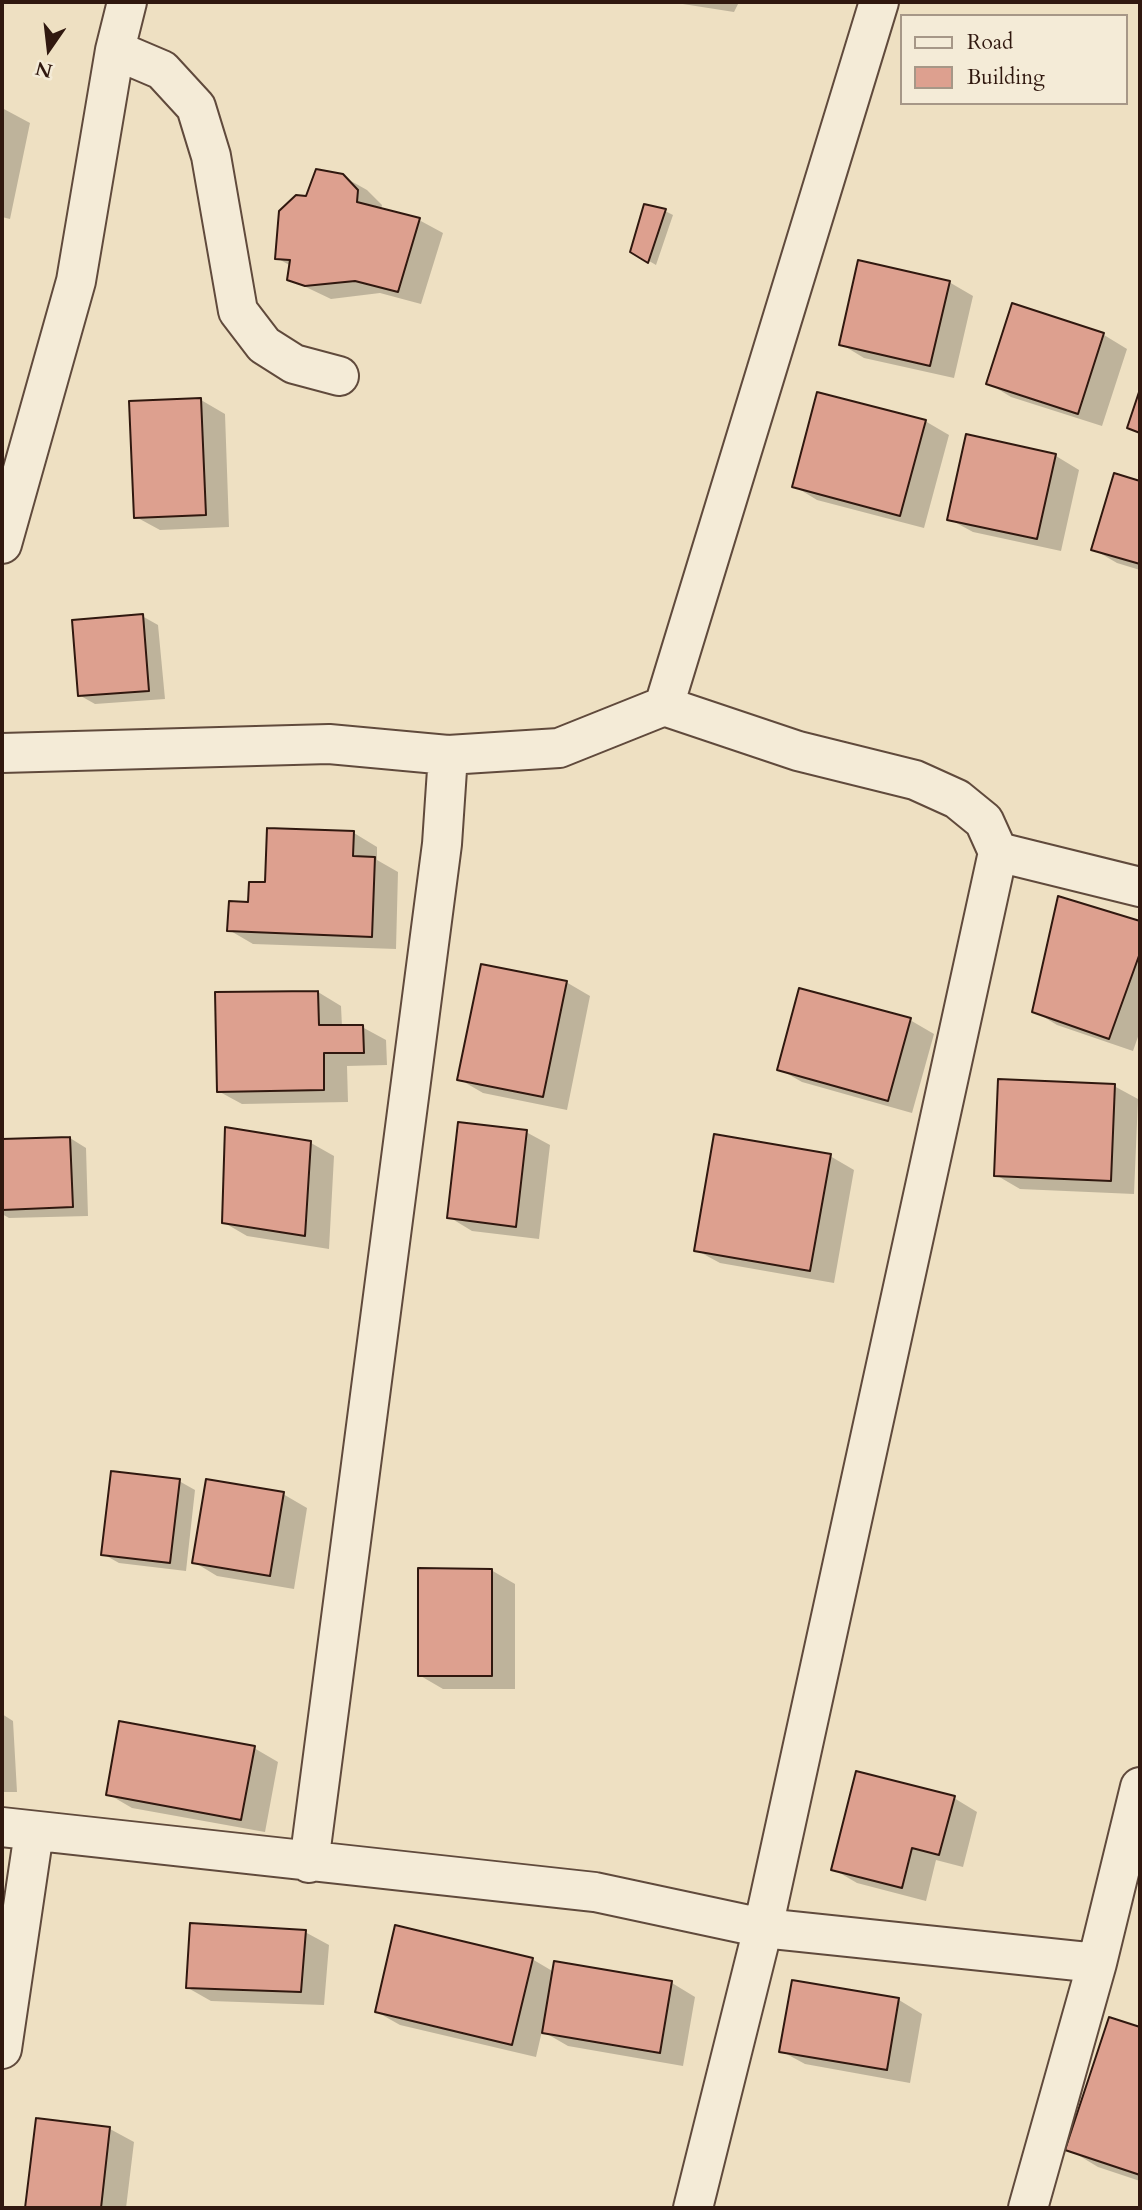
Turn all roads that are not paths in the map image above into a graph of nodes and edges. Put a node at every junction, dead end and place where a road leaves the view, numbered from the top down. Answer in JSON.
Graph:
{"nodes":[{"id":1,"x":127,"y":2,"type":"edge"},
{"id":2,"x":879,"y":2,"type":"edge"},
{"id":3,"x":115,"y":50,"type":"junction"},
{"id":4,"x":339,"y":376,"type":"dead end"},
{"id":5,"x":2,"y":544,"type":"edge"},
{"id":6,"x":664,"y":706,"type":"junction"},
{"id":7,"x":2,"y":753,"type":"edge"},
{"id":8,"x":448,"y":755,"type":"junction"},
{"id":9,"x":998,"y":852,"type":"junction"},
{"id":10,"x":1140,"y":887,"type":"edge"},
{"id":11,"x":1140,"y":1787,"type":"edge"},
{"id":12,"x":18,"y":1830,"type":"edge"},
{"id":13,"x":309,"y":1863,"type":"junction"},
{"id":14,"x":763,"y":1928,"type":"junction"},
{"id":15,"x":1097,"y":1964,"type":"junction"},
{"id":16,"x":2,"y":2049,"type":"edge"},
{"id":17,"x":693,"y":2208,"type":"edge"},
{"id":18,"x":1028,"y":2208,"type":"edge"}],
"edges":[{"from":1,"to":3,"type":"street"},
{"from":2,"to":6,"type":"street"},
{"from":3,"to":4,"type":"street"},
{"from":3,"to":5,"type":"street"},
{"from":6,"to":8,"type":"street"},
{"from":6,"to":9,"type":"street"},
{"from":7,"to":8,"type":"street"},
{"from":8,"to":13,"type":"street"},
{"from":9,"to":10,"type":"street"},
{"from":9,"to":14,"type":"street"},
{"from":11,"to":15,"type":"street"},
{"from":12,"to":13,"type":"street"},
{"from":12,"to":16,"type":"street"},
{"from":13,"to":14,"type":"street"},
{"from":14,"to":15,"type":"street"},
{"from":14,"to":17,"type":"street"},
{"from":15,"to":18,"type":"street"}]}
